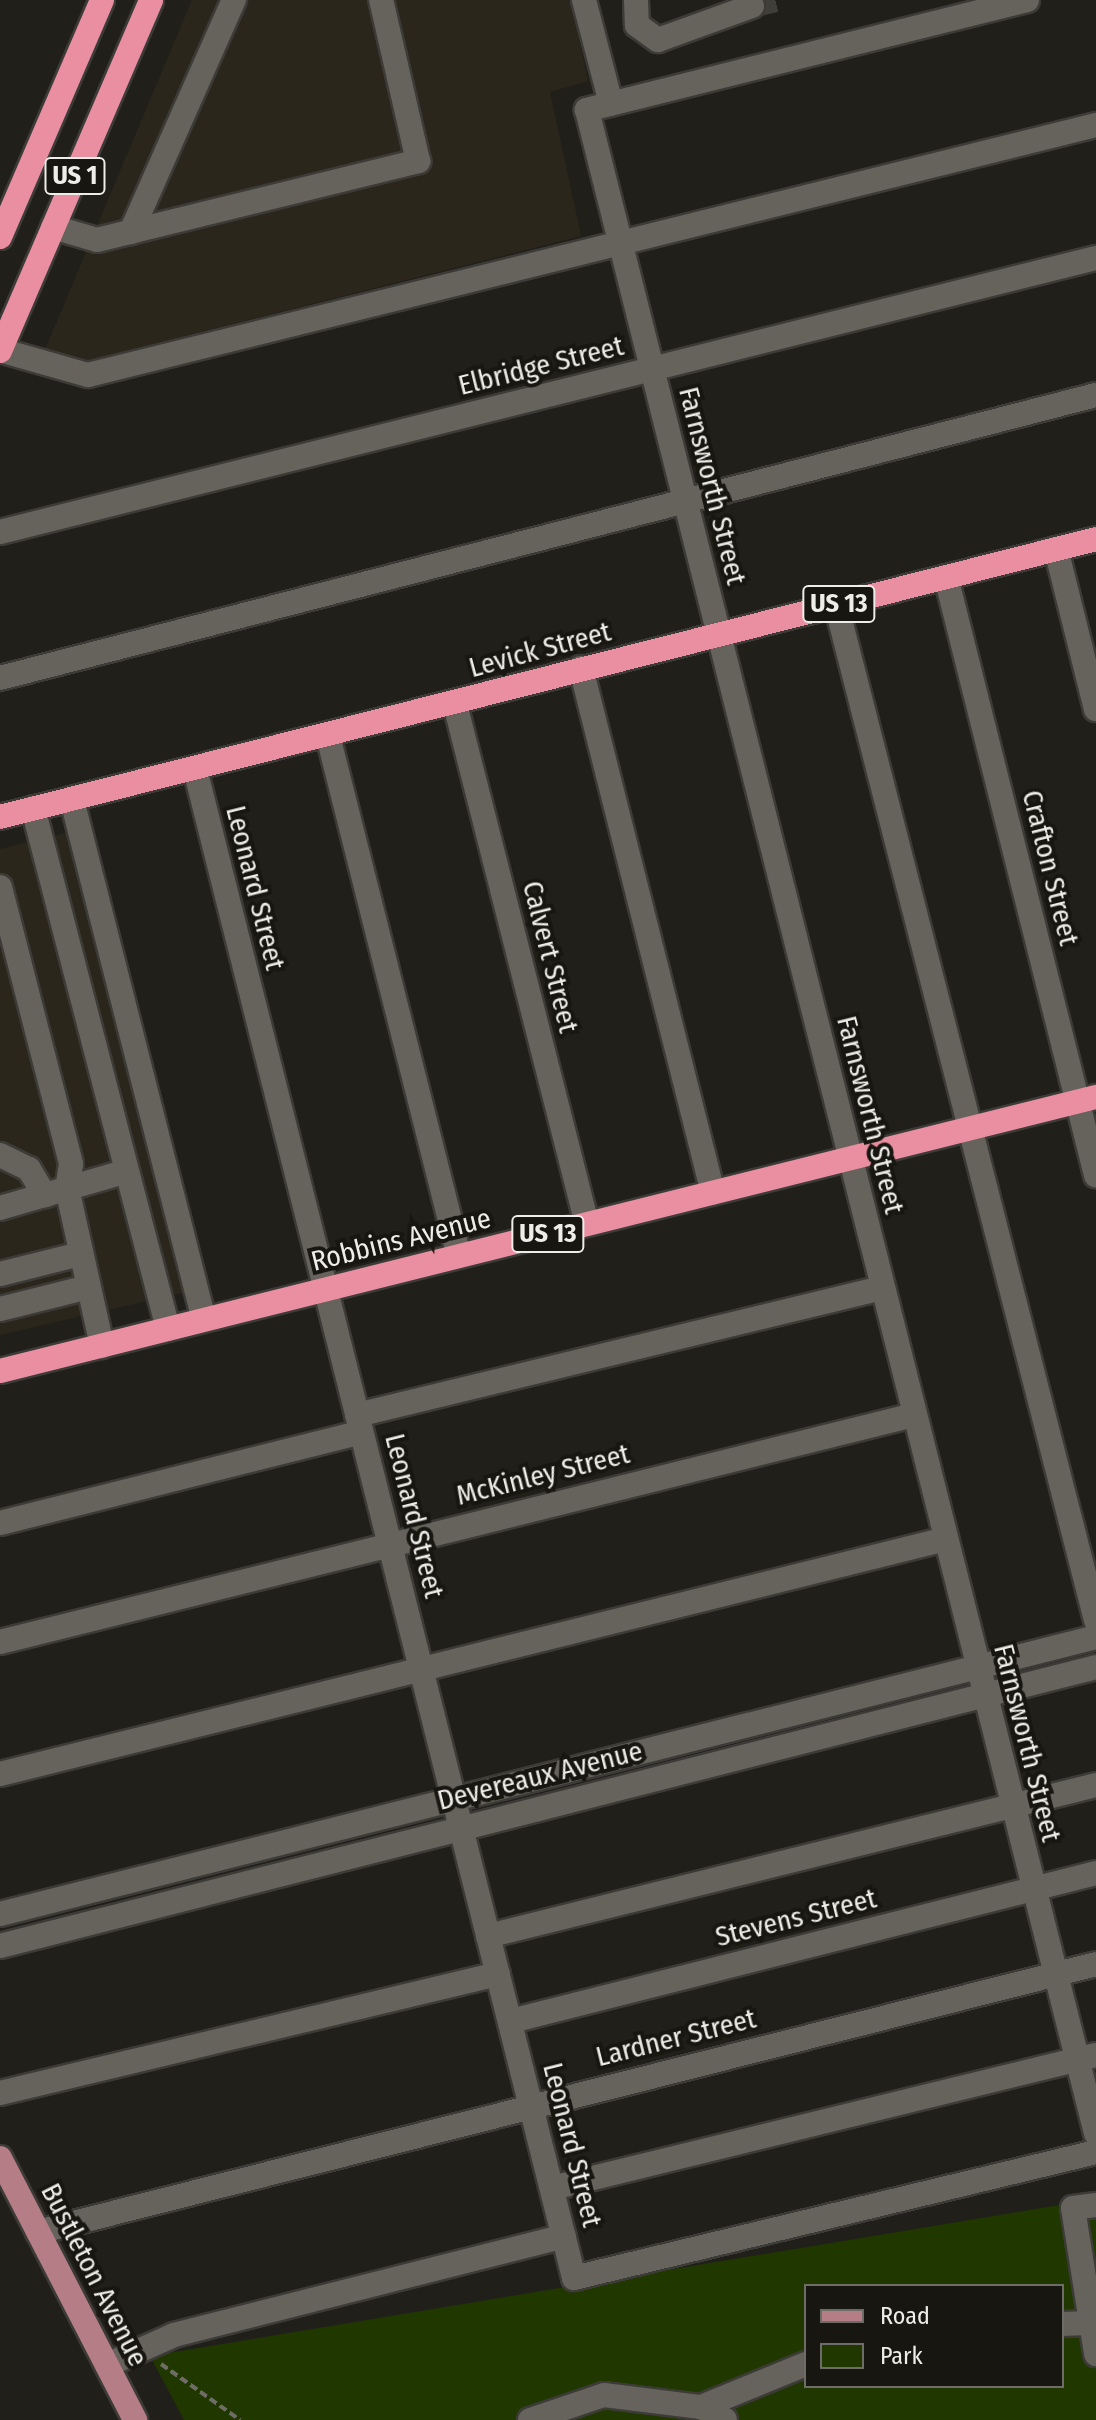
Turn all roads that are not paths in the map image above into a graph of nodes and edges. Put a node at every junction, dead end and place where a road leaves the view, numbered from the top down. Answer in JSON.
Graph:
{"nodes":[{"id":1,"x":102,"y":0,"type":"edge"},
{"id":2,"x":151,"y":0,"type":"edge"},
{"id":3,"x":234,"y":0,"type":"edge"},
{"id":4,"x":584,"y":0,"type":"edge"},
{"id":5,"x":636,"y":0,"type":"edge"},
{"id":6,"x":1027,"y":0,"type":"edge"},
{"id":7,"x":388,"y":2,"type":"edge"},
{"id":8,"x":752,"y":6,"type":"dead end"},
{"id":9,"x":611,"y":104,"type":"junction"},
{"id":10,"x":1096,"y":125,"type":"edge"},
{"id":11,"x":53,"y":227,"type":"junction"},
{"id":12,"x":131,"y":232,"type":"junction"},
{"id":13,"x":0,"y":237,"type":"edge"},
{"id":14,"x":619,"y":241,"type":"junction"},
{"id":15,"x":1096,"y":258,"type":"edge"},
{"id":16,"x":0,"y":351,"type":"edge"},
{"id":17,"x":652,"y":369,"type":"junction"},
{"id":18,"x":1096,"y":395,"type":"edge"},
{"id":19,"x":683,"y":496,"type":"junction"},
{"id":20,"x":0,"y":532,"type":"edge"},
{"id":21,"x":1096,"y":539,"type":"edge"},
{"id":22,"x":1056,"y":549,"type":"junction"},
{"id":23,"x":946,"y":577,"type":"junction"},
{"id":24,"x":836,"y":604,"type":"junction"},
{"id":25,"x":718,"y":634,"type":"junction"},
{"id":26,"x":581,"y":668,"type":"junction"},
{"id":27,"x":0,"y":678,"type":"edge"},
{"id":28,"x":455,"y":704,"type":"junction"},
{"id":29,"x":1096,"y":709,"type":"edge"},
{"id":30,"x":328,"y":736,"type":"junction"},
{"id":31,"x":195,"y":769,"type":"junction"},
{"id":32,"x":72,"y":800,"type":"junction"},
{"id":33,"x":33,"y":808,"type":"junction"},
{"id":34,"x":0,"y":817,"type":"edge"},
{"id":35,"x":0,"y":887,"type":"edge"},
{"id":36,"x":11,"y":974,"type":"edge"},
{"id":37,"x":1087,"y":1099,"type":"edge"},
{"id":38,"x":968,"y":1129,"type":"junction"},
{"id":39,"x":0,"y":1155,"type":"edge"},
{"id":40,"x":850,"y":1158,"type":"junction"},
{"id":41,"x":124,"y":1172,"type":"junction"},
{"id":42,"x":1096,"y":1175,"type":"edge"},
{"id":43,"x":56,"y":1192,"type":"junction"},
{"id":44,"x":713,"y":1193,"type":"junction"},
{"id":45,"x":0,"y":1208,"type":"edge"},
{"id":46,"x":587,"y":1224,"type":"junction"},
{"id":47,"x":80,"y":1254,"type":"junction"},
{"id":48,"x":459,"y":1256,"type":"junction"},
{"id":49,"x":0,"y":1274,"type":"edge"},
{"id":50,"x":88,"y":1287,"type":"junction"},
{"id":51,"x":882,"y":1288,"type":"junction"},
{"id":52,"x":326,"y":1290,"type":"junction"},
{"id":53,"x":0,"y":1309,"type":"edge"},
{"id":54,"x":204,"y":1320,"type":"junction"},
{"id":55,"x":168,"y":1329,"type":"junction"},
{"id":56,"x":102,"y":1346,"type":"junction"},
{"id":57,"x":0,"y":1371,"type":"edge"},
{"id":58,"x":914,"y":1415,"type":"junction"},
{"id":59,"x":359,"y":1423,"type":"junction"},
{"id":60,"x":0,"y":1523,"type":"edge"},
{"id":61,"x":945,"y":1539,"type":"junction"},
{"id":62,"x":390,"y":1543,"type":"junction"},
{"id":63,"x":1096,"y":1620,"type":"edge"},
{"id":64,"x":1096,"y":1637,"type":"edge"},
{"id":65,"x":0,"y":1642,"type":"edge"},
{"id":66,"x":1096,"y":1667,"type":"edge"},
{"id":67,"x":978,"y":1669,"type":"junction"},
{"id":68,"x":422,"y":1670,"type":"junction"},
{"id":69,"x":984,"y":1695,"type":"junction"},
{"id":70,"x":0,"y":1774,"type":"edge"},
{"id":71,"x":1096,"y":1785,"type":"edge"},
{"id":72,"x":454,"y":1800,"type":"junction"},
{"id":73,"x":1012,"y":1806,"type":"junction"},
{"id":74,"x":461,"y":1827,"type":"junction"},
{"id":75,"x":1096,"y":1873,"type":"edge"},
{"id":76,"x":1033,"y":1889,"type":"junction"},
{"id":77,"x":0,"y":1914,"type":"edge"},
{"id":78,"x":488,"y":1936,"type":"junction"},
{"id":79,"x":0,"y":1946,"type":"edge"},
{"id":80,"x":1096,"y":1964,"type":"edge"},
{"id":81,"x":498,"y":1974,"type":"junction"},
{"id":82,"x":1055,"y":1975,"type":"junction"},
{"id":83,"x":511,"y":2021,"type":"junction"},
{"id":84,"x":1086,"y":2057,"type":"edge"},
{"id":85,"x":0,"y":2093,"type":"edge"},
{"id":86,"x":532,"y":2107,"type":"junction"},
{"id":87,"x":1096,"y":2134,"type":"edge"},
{"id":88,"x":1096,"y":2152,"type":"edge"},
{"id":89,"x":0,"y":2158,"type":"edge"},
{"id":90,"x":552,"y":2188,"type":"junction"},
{"id":91,"x":1096,"y":2205,"type":"edge"},
{"id":92,"x":38,"y":2232,"type":"junction"},
{"id":93,"x":564,"y":2236,"type":"junction"},
{"id":94,"x":1088,"y":2323,"type":"junction"},
{"id":95,"x":1064,"y":2324,"type":"edge"},
{"id":96,"x":1096,"y":2354,"type":"edge"},
{"id":97,"x":107,"y":2365,"type":"junction"},
{"id":98,"x":804,"y":2365,"type":"edge"},
{"id":99,"x":701,"y":2407,"type":"junction"},
{"id":100,"x":135,"y":2420,"type":"edge"},
{"id":101,"x":530,"y":2420,"type":"edge"},
{"id":102,"x":725,"y":2420,"type":"edge"}],
"edges":[{"from":1,"to":13,"type":"highway","number":"US 1"},
{"from":2,"to":11,"type":"highway","number":"US 1"},
{"from":3,"to":12,"type":"street"},
{"from":4,"to":9,"type":"street"},
{"from":5,"to":8,"type":"street"},
{"from":6,"to":9,"type":"street"},
{"from":7,"to":12,"type":"street"},
{"from":9,"to":14,"type":"street","name":"Farnsworth Street"},
{"from":10,"to":14,"type":"street"},
{"from":11,"to":12,"type":"street"},
{"from":11,"to":16,"type":"highway","number":"US 1"},
{"from":14,"to":16,"type":"street"},
{"from":14,"to":17,"type":"street","name":"Farnsworth Street"},
{"from":15,"to":17,"type":"street","name":"Elbridge Street"},
{"from":17,"to":19,"type":"street","name":"Farnsworth Street"},
{"from":17,"to":20,"type":"street","name":"Elbridge Street"},
{"from":18,"to":19,"type":"street"},
{"from":19,"to":25,"type":"street","name":"Farnsworth Street"},
{"from":19,"to":27,"type":"street"},
{"from":21,"to":22,"type":"highway","name":"Levick Street","number":"US 13"},
{"from":22,"to":23,"type":"highway","name":"Levick Street","number":"US 13"},
{"from":22,"to":29,"type":"street"},
{"from":23,"to":24,"type":"highway","name":"Levick Street","number":"US 13"},
{"from":23,"to":37,"type":"street","name":"Crafton Street"},
{"from":24,"to":25,"type":"highway","name":"Levick Street","number":"US 13"},
{"from":24,"to":38,"type":"street"},
{"from":25,"to":26,"type":"highway","name":"Levick Street","number":"US 13"},
{"from":25,"to":40,"type":"street","name":"Farnsworth Street"},
{"from":26,"to":28,"type":"highway","name":"Levick Street","number":"US 13"},
{"from":26,"to":44,"type":"street"},
{"from":28,"to":30,"type":"highway","name":"Levick Street","number":"US 13"},
{"from":28,"to":46,"type":"street","name":"Calvert Street"},
{"from":30,"to":31,"type":"highway","name":"Levick Street","number":"US 13"},
{"from":30,"to":48,"type":"street"},
{"from":31,"to":32,"type":"highway","name":"Levick Street","number":"US 13"},
{"from":31,"to":52,"type":"street","name":"Leonard Street"},
{"from":32,"to":33,"type":"highway","name":"Levick Street","number":"US 13"},
{"from":32,"to":54,"type":"street"},
{"from":33,"to":34,"type":"highway","name":"Levick Street","number":"US 13"},
{"from":33,"to":41,"type":"street"},
{"from":35,"to":36,"type":"street"},
{"from":36,"to":43,"type":"street"},
{"from":37,"to":38,"type":"highway","name":"Robbins Avenue","number":"US 13"},
{"from":37,"to":42,"type":"street","name":"Crafton Street"},
{"from":38,"to":40,"type":"highway","name":"Robbins Avenue","number":"US 13"},
{"from":38,"to":63,"type":"street"},
{"from":39,"to":43,"type":"street"},
{"from":40,"to":44,"type":"highway","name":"Robbins Avenue","number":"US 13"},
{"from":40,"to":51,"type":"street","name":"Farnsworth Street"},
{"from":41,"to":43,"type":"street"},
{"from":41,"to":55,"type":"street"},
{"from":43,"to":45,"type":"street"},
{"from":43,"to":47,"type":"street"},
{"from":44,"to":46,"type":"highway","name":"Robbins Avenue","number":"US 13"},
{"from":46,"to":48,"type":"highway","name":"Robbins Avenue","number":"US 13"},
{"from":47,"to":49,"type":"street"},
{"from":47,"to":50,"type":"street"},
{"from":48,"to":52,"type":"highway","name":"Robbins Avenue","number":"US 13"},
{"from":50,"to":53,"type":"street"},
{"from":50,"to":56,"type":"street"},
{"from":51,"to":58,"type":"street","name":"Farnsworth Street"},
{"from":51,"to":59,"type":"street"},
{"from":52,"to":54,"type":"highway","name":"Robbins Avenue","number":"US 13"},
{"from":52,"to":59,"type":"street","name":"Leonard Street"},
{"from":54,"to":55,"type":"highway","name":"Robbins Avenue","number":"US 13"},
{"from":55,"to":56,"type":"highway","name":"Robbins Avenue","number":"US 13"},
{"from":56,"to":57,"type":"highway","name":"Robbins Avenue","number":"US 13"},
{"from":58,"to":61,"type":"street","name":"Farnsworth Street"},
{"from":58,"to":62,"type":"street","name":"McKinley Street"},
{"from":59,"to":60,"type":"street"},
{"from":59,"to":62,"type":"street","name":"Leonard Street"},
{"from":61,"to":67,"type":"street","name":"Farnsworth Street"},
{"from":61,"to":68,"type":"street"},
{"from":62,"to":65,"type":"street","name":"McKinley Street"},
{"from":62,"to":68,"type":"street","name":"Leonard Street"},
{"from":64,"to":67,"type":"street","name":"Devereaux Avenue"},
{"from":66,"to":69,"type":"street","name":"Devereaux Avenue"},
{"from":67,"to":69,"type":"street","name":"Farnsworth Street"},
{"from":67,"to":72,"type":"street","name":"Devereaux Avenue"},
{"from":68,"to":70,"type":"street"},
{"from":68,"to":72,"type":"street","name":"Leonard Street"},
{"from":69,"to":73,"type":"street","name":"Farnsworth Street"},
{"from":69,"to":74,"type":"street","name":"Devereaux Avenue"},
{"from":71,"to":73,"type":"street"},
{"from":72,"to":74,"type":"street","name":"Leonard Street"},
{"from":72,"to":77,"type":"street","name":"Devereaux Avenue"},
{"from":73,"to":76,"type":"street","name":"Farnsworth Street"},
{"from":73,"to":78,"type":"street"},
{"from":74,"to":78,"type":"street","name":"Leonard Street"},
{"from":74,"to":79,"type":"street","name":"Devereaux Avenue"},
{"from":75,"to":76,"type":"street","name":"Stevens Street"},
{"from":76,"to":82,"type":"street","name":"Farnsworth Street"},
{"from":76,"to":83,"type":"street","name":"Stevens Street"},
{"from":78,"to":81,"type":"street","name":"Leonard Street"},
{"from":80,"to":82,"type":"street","name":"Lardner Street"},
{"from":81,"to":83,"type":"street","name":"Leonard Street"},
{"from":81,"to":85,"type":"street"},
{"from":82,"to":84,"type":"street","name":"Farnsworth Street"},
{"from":82,"to":86,"type":"street","name":"Lardner Street"},
{"from":83,"to":86,"type":"street","name":"Leonard Street"},
{"from":84,"to":87,"type":"street","name":"Farnsworth Street"},
{"from":84,"to":90,"type":"street"},
{"from":86,"to":90,"type":"street","name":"Leonard Street"},
{"from":86,"to":92,"type":"street","name":"Lardner Street"},
{"from":88,"to":93,"type":"street","name":"Leonard Street"},
{"from":89,"to":92,"type":"main road","name":"Bustleton Avenue"},
{"from":90,"to":93,"type":"street","name":"Leonard Street"},
{"from":91,"to":94,"type":"street"},
{"from":92,"to":97,"type":"main road","name":"Bustleton Avenue"},
{"from":93,"to":97,"type":"street"},
{"from":94,"to":95,"type":"street"},
{"from":94,"to":96,"type":"street"},
{"from":97,"to":100,"type":"main road","name":"Bustleton Avenue"},
{"from":98,"to":99,"type":"street"},
{"from":99,"to":101,"type":"street"},
{"from":99,"to":102,"type":"street"}]}
